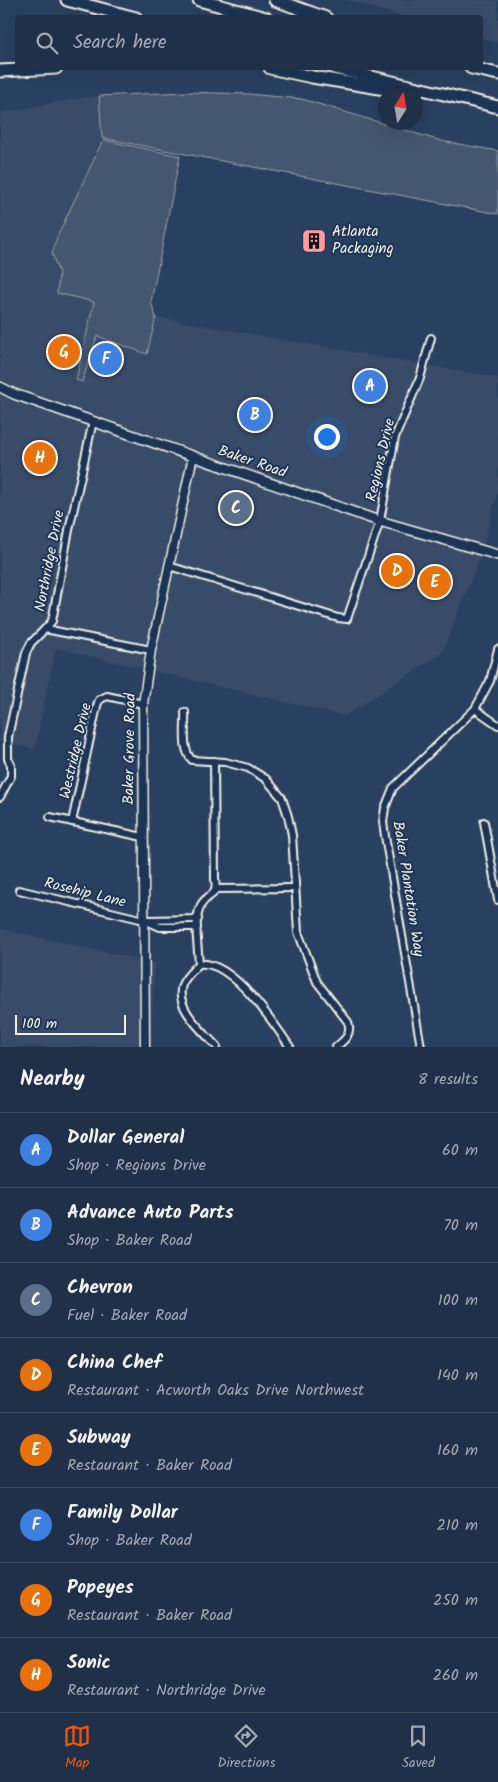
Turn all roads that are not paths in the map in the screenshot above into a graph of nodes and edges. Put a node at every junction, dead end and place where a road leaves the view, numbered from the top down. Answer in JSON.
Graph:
{"nodes":[{"id":1,"x":67,"y":0,"type":"edge"},
{"id":2,"x":199,"y":0,"type":"edge"},
{"id":3,"x":275,"y":0,"type":"edge"},
{"id":4,"x":124,"y":15,"type":"edge"},
{"id":5,"x":255,"y":15,"type":"edge"},
{"id":6,"x":318,"y":15,"type":"edge"},
{"id":7,"x":483,"y":67,"type":"edge"},
{"id":8,"x":19,"y":70,"type":"edge"},
{"id":9,"x":279,"y":70,"type":"edge"},
{"id":10,"x":342,"y":70,"type":"edge"},
{"id":11,"x":482,"y":70,"type":"edge"},
{"id":12,"x":0,"y":71,"type":"edge"},
{"id":13,"x":498,"y":73,"type":"edge"},
{"id":14,"x":378,"y":88,"type":"edge"},
{"id":15,"x":423,"y":95,"type":"edge"},
{"id":16,"x":498,"y":108,"type":"edge"},
{"id":17,"x":431,"y":338,"type":"dead end"},
{"id":18,"x":0,"y":387,"type":"edge"},
{"id":19,"x":93,"y":421,"type":"junction"},
{"id":20,"x":193,"y":456,"type":"junction"},
{"id":21,"x":380,"y":520,"type":"junction"},
{"id":22,"x":498,"y":554,"type":"edge"},
{"id":23,"x":169,"y":566,"type":"junction"},
{"id":24,"x":46,"y":629,"type":"junction"},
{"id":25,"x":498,"y":649,"type":"edge"},
{"id":26,"x":151,"y":650,"type":"junction"},
{"id":27,"x":143,"y":704,"type":"junction"},
{"id":28,"x":475,"y":710,"type":"junction"},
{"id":29,"x":185,"y":712,"type":"dead end"},
{"id":30,"x":498,"y":725,"type":"edge"},
{"id":31,"x":0,"y":757,"type":"edge"},
{"id":32,"x":8,"y":759,"type":"junction"},
{"id":33,"x":214,"y":761,"type":"junction"},
{"id":34,"x":0,"y":797,"type":"edge"},
{"id":35,"x":50,"y":817,"type":"dead end"},
{"id":36,"x":72,"y":822,"type":"junction"},
{"id":37,"x":484,"y":822,"type":"dead end"},
{"id":38,"x":144,"y":837,"type":"junction"},
{"id":39,"x":295,"y":888,"type":"junction"},
{"id":40,"x":216,"y":889,"type":"junction"},
{"id":41,"x":19,"y":890,"type":"dead end"},
{"id":42,"x":498,"y":900,"type":"edge"},
{"id":43,"x":198,"y":919,"type":"junction"},
{"id":44,"x":144,"y":920,"type":"junction"},
{"id":45,"x":197,"y":927,"type":"junction"},
{"id":46,"x":199,"y":964,"type":"junction"},
{"id":47,"x":145,"y":1047,"type":"edge"},
{"id":48,"x":218,"y":1047,"type":"edge"},
{"id":49,"x":290,"y":1047,"type":"edge"},
{"id":50,"x":336,"y":1047,"type":"edge"},
{"id":51,"x":421,"y":1047,"type":"edge"}],
"edges":[{"from":1,"to":4,"type":"highway"},
{"from":2,"to":5,"type":"highway"},
{"from":3,"to":6,"type":"highway"},
{"from":7,"to":13,"type":"highway"},
{"from":8,"to":12,"type":"highway"},
{"from":9,"to":14,"type":"highway"},
{"from":10,"to":16,"type":"highway"},
{"from":11,"to":13,"type":"highway"},
{"from":15,"to":16,"type":"highway"},
{"from":17,"to":21,"type":"street","name":"Regions Drive"},
{"from":18,"to":19,"type":"main road","name":"Baker Road"},
{"from":19,"to":20,"type":"main road","name":"Baker Road"},
{"from":19,"to":24,"type":"street","name":"Northridge Drive"},
{"from":20,"to":21,"type":"main road","name":"Baker Road"},
{"from":20,"to":23,"type":"street","name":"Baker Grove Road"},
{"from":21,"to":22,"type":"main road","name":"Baker Road"},
{"from":21,"to":23,"type":"street","name":"Regions Drive"},
{"from":23,"to":26,"type":"street","name":"Baker Grove Road"},
{"from":24,"to":26,"type":"street","name":"Northridge Drive"},
{"from":24,"to":32,"type":"street"},
{"from":25,"to":28,"type":"street","name":"Baker Plantation Way"},
{"from":26,"to":27,"type":"street","name":"Baker Grove Road"},
{"from":27,"to":36,"type":"street","name":"Westridge Drive"},
{"from":27,"to":38,"type":"street","name":"Baker Grove Road"},
{"from":28,"to":30,"type":"street"},
{"from":28,"to":51,"type":"street","name":"Baker Plantation Way"},
{"from":29,"to":33,"type":"street"},
{"from":31,"to":32,"type":"street"},
{"from":32,"to":34,"type":"street"},
{"from":33,"to":39,"type":"street"},
{"from":33,"to":40,"type":"street"},
{"from":35,"to":36,"type":"street"},
{"from":36,"to":38,"type":"street"},
{"from":37,"to":42,"type":"street"},
{"from":38,"to":44,"type":"street","name":"Baker Grove Road"},
{"from":39,"to":40,"type":"street"},
{"from":39,"to":50,"type":"street"},
{"from":40,"to":43,"type":"street"},
{"from":41,"to":44,"type":"street","name":"Rosehip Lane"},
{"from":43,"to":44,"type":"street"},
{"from":43,"to":45,"type":"street"},
{"from":44,"to":45,"type":"street"},
{"from":44,"to":47,"type":"street","name":"Baker Grove Road"},
{"from":45,"to":46,"type":"street"},
{"from":46,"to":48,"type":"street"},
{"from":46,"to":49,"type":"street"}]}
